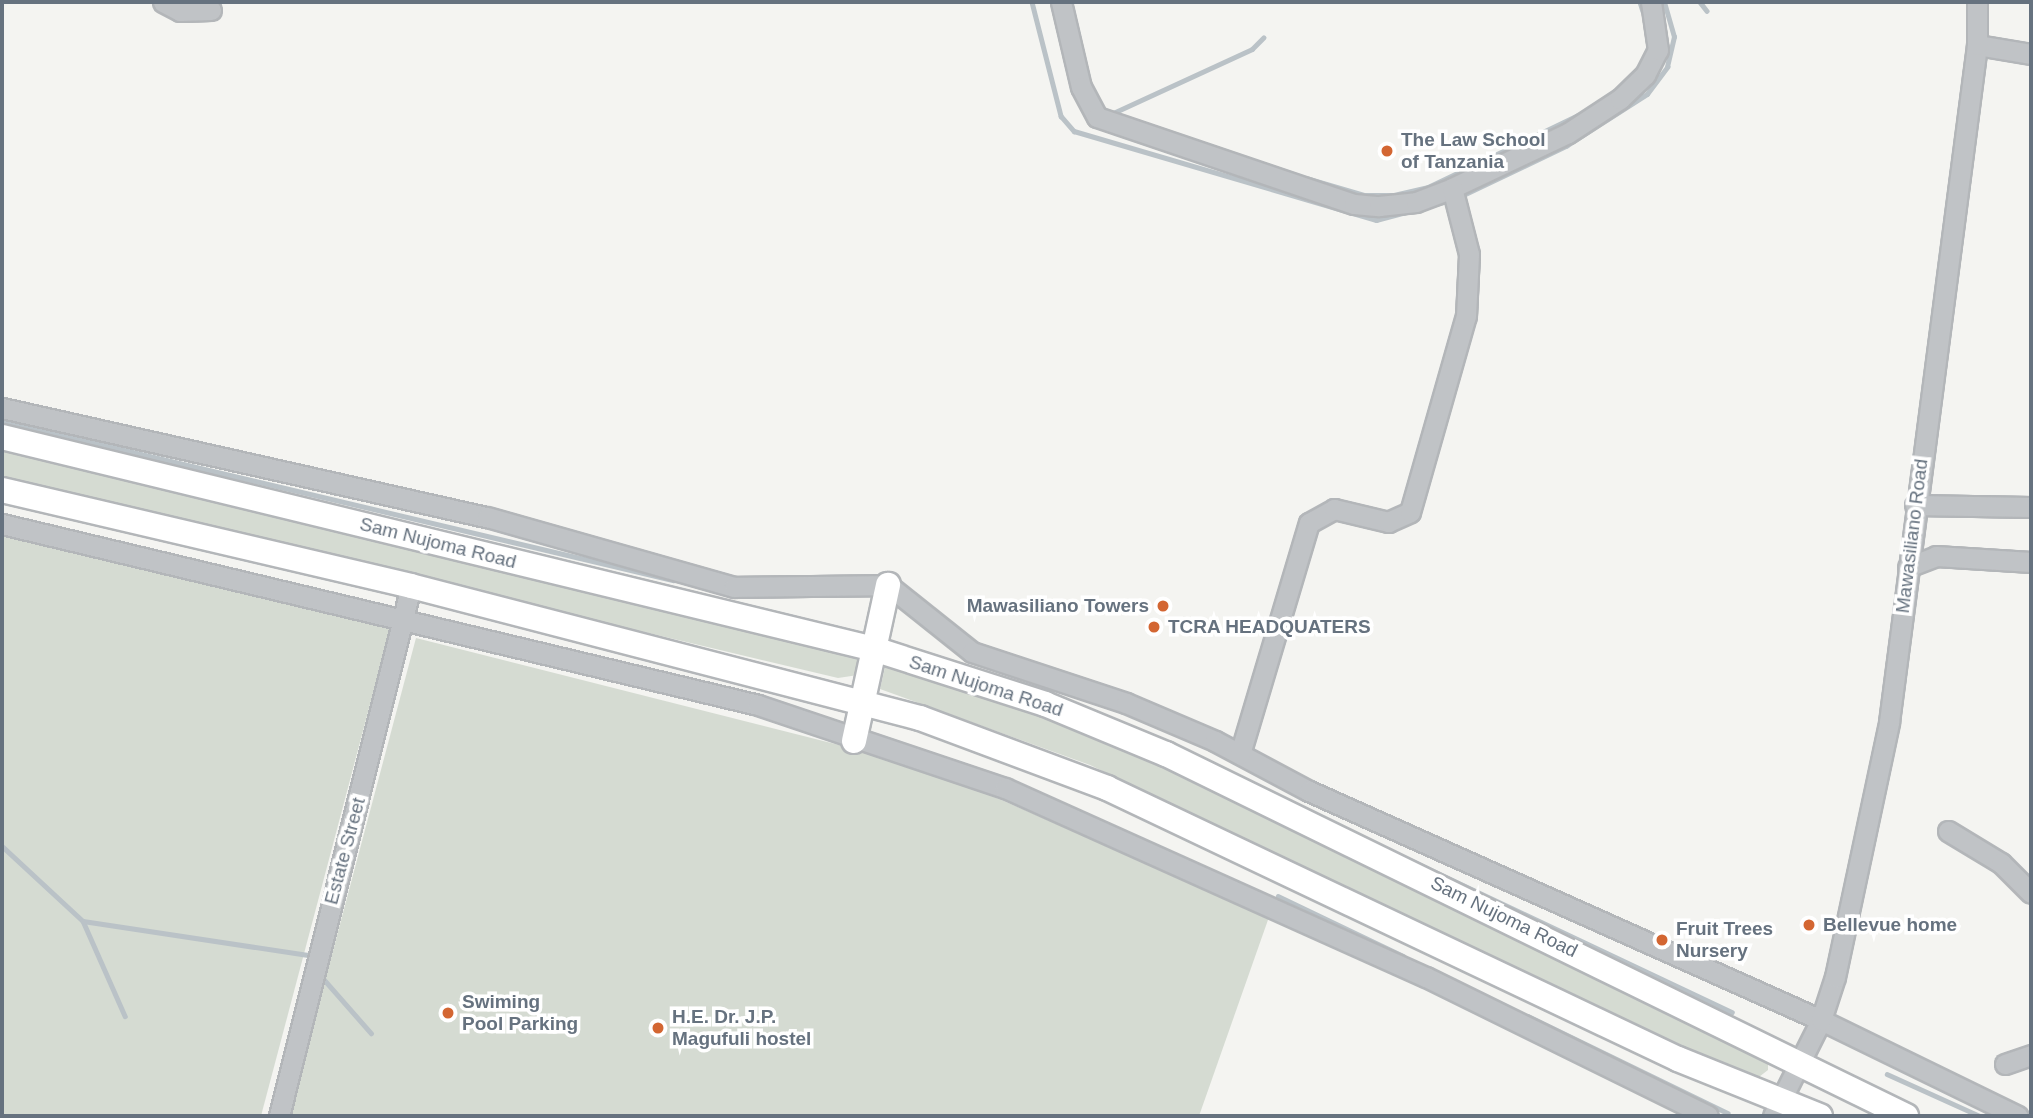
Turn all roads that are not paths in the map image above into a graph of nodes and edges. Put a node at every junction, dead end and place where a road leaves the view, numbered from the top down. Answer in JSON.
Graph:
{"nodes":[{"id":1,"x":163,"y":2,"type":"edge"},
{"id":2,"x":1061,"y":2,"type":"edge"},
{"id":3,"x":1651,"y":2,"type":"edge"},
{"id":4,"x":1978,"y":2,"type":"edge"},
{"id":5,"x":211,"y":10,"type":"dead end"},
{"id":6,"x":1977,"y":45,"type":"junction"},
{"id":7,"x":2031,"y":54,"type":"edge"},
{"id":8,"x":1452,"y":188,"type":"junction"},
{"id":9,"x":2,"y":408,"type":"edge"},
{"id":10,"x":2,"y":437,"type":"edge"},
{"id":11,"x":2,"y":490,"type":"edge"},
{"id":12,"x":1916,"y":505,"type":"junction"},
{"id":13,"x":2031,"y":507,"type":"edge"},
{"id":14,"x":2,"y":524,"type":"edge"},
{"id":15,"x":2031,"y":562,"type":"edge"},
{"id":16,"x":1908,"y":567,"type":"junction"},
{"id":17,"x":888,"y":585,"type":"junction"},
{"id":18,"x":411,"y":586,"type":"junction"},
{"id":19,"x":406,"y":621,"type":"junction"},
{"id":20,"x":874,"y":649,"type":"junction"},
{"id":21,"x":863,"y":704,"type":"junction"},
{"id":22,"x":854,"y":741,"type":"junction"},
{"id":23,"x":1240,"y":754,"type":"junction"},
{"id":24,"x":1948,"y":831,"type":"dead end"},
{"id":25,"x":2031,"y":893,"type":"edge"},
{"id":26,"x":1821,"y":1020,"type":"junction"},
{"id":27,"x":2031,"y":1055,"type":"edge"},
{"id":28,"x":1801,"y":1060,"type":"junction"},
{"id":29,"x":2005,"y":1064,"type":"dead end"},
{"id":30,"x":1777,"y":1108,"type":"edge"},
{"id":31,"x":279,"y":1116,"type":"edge"},
{"id":32,"x":1708,"y":1116,"type":"edge"},
{"id":33,"x":1820,"y":1116,"type":"edge"},
{"id":34,"x":1906,"y":1116,"type":"edge"},
{"id":35,"x":2018,"y":1116,"type":"edge"}],
"edges":[{"from":1,"to":5,"type":"street"},
{"from":2,"to":8,"type":"street"},
{"from":3,"to":8,"type":"street"},
{"from":4,"to":6,"type":"street","name":"Mawasiliano Road"},
{"from":6,"to":7,"type":"street"},
{"from":6,"to":12,"type":"street","name":"Mawasiliano Road"},
{"from":8,"to":23,"type":"street"},
{"from":9,"to":17,"type":"street"},
{"from":10,"to":20,"type":"main road","name":"Sam Nujoma Road"},
{"from":11,"to":18,"type":"main road"},
{"from":12,"to":13,"type":"street"},
{"from":12,"to":16,"type":"street","name":"Mawasiliano Road"},
{"from":14,"to":19,"type":"street"},
{"from":15,"to":16,"type":"street"},
{"from":16,"to":26,"type":"street","name":"Mawasiliano Road"},
{"from":17,"to":20,"type":"main road"},
{"from":17,"to":23,"type":"street"},
{"from":18,"to":19,"type":"street","name":"Estate Street"},
{"from":18,"to":21,"type":"main road"},
{"from":19,"to":22,"type":"street"},
{"from":19,"to":31,"type":"street","name":"Estate Street"},
{"from":20,"to":21,"type":"main road"},
{"from":20,"to":28,"type":"main road","name":"Sam Nujoma Road"},
{"from":21,"to":22,"type":"main road"},
{"from":21,"to":30,"type":"main road"},
{"from":22,"to":32,"type":"street"},
{"from":23,"to":26,"type":"street"},
{"from":24,"to":25,"type":"street"},
{"from":26,"to":28,"type":"street","name":"Mawasiliano Road"},
{"from":26,"to":35,"type":"street"},
{"from":27,"to":29,"type":"street"},
{"from":28,"to":30,"type":"street","name":"Mawasiliano Road"},
{"from":28,"to":34,"type":"main road","name":"Sam Nujoma Road"},
{"from":30,"to":33,"type":"main road"}]}
